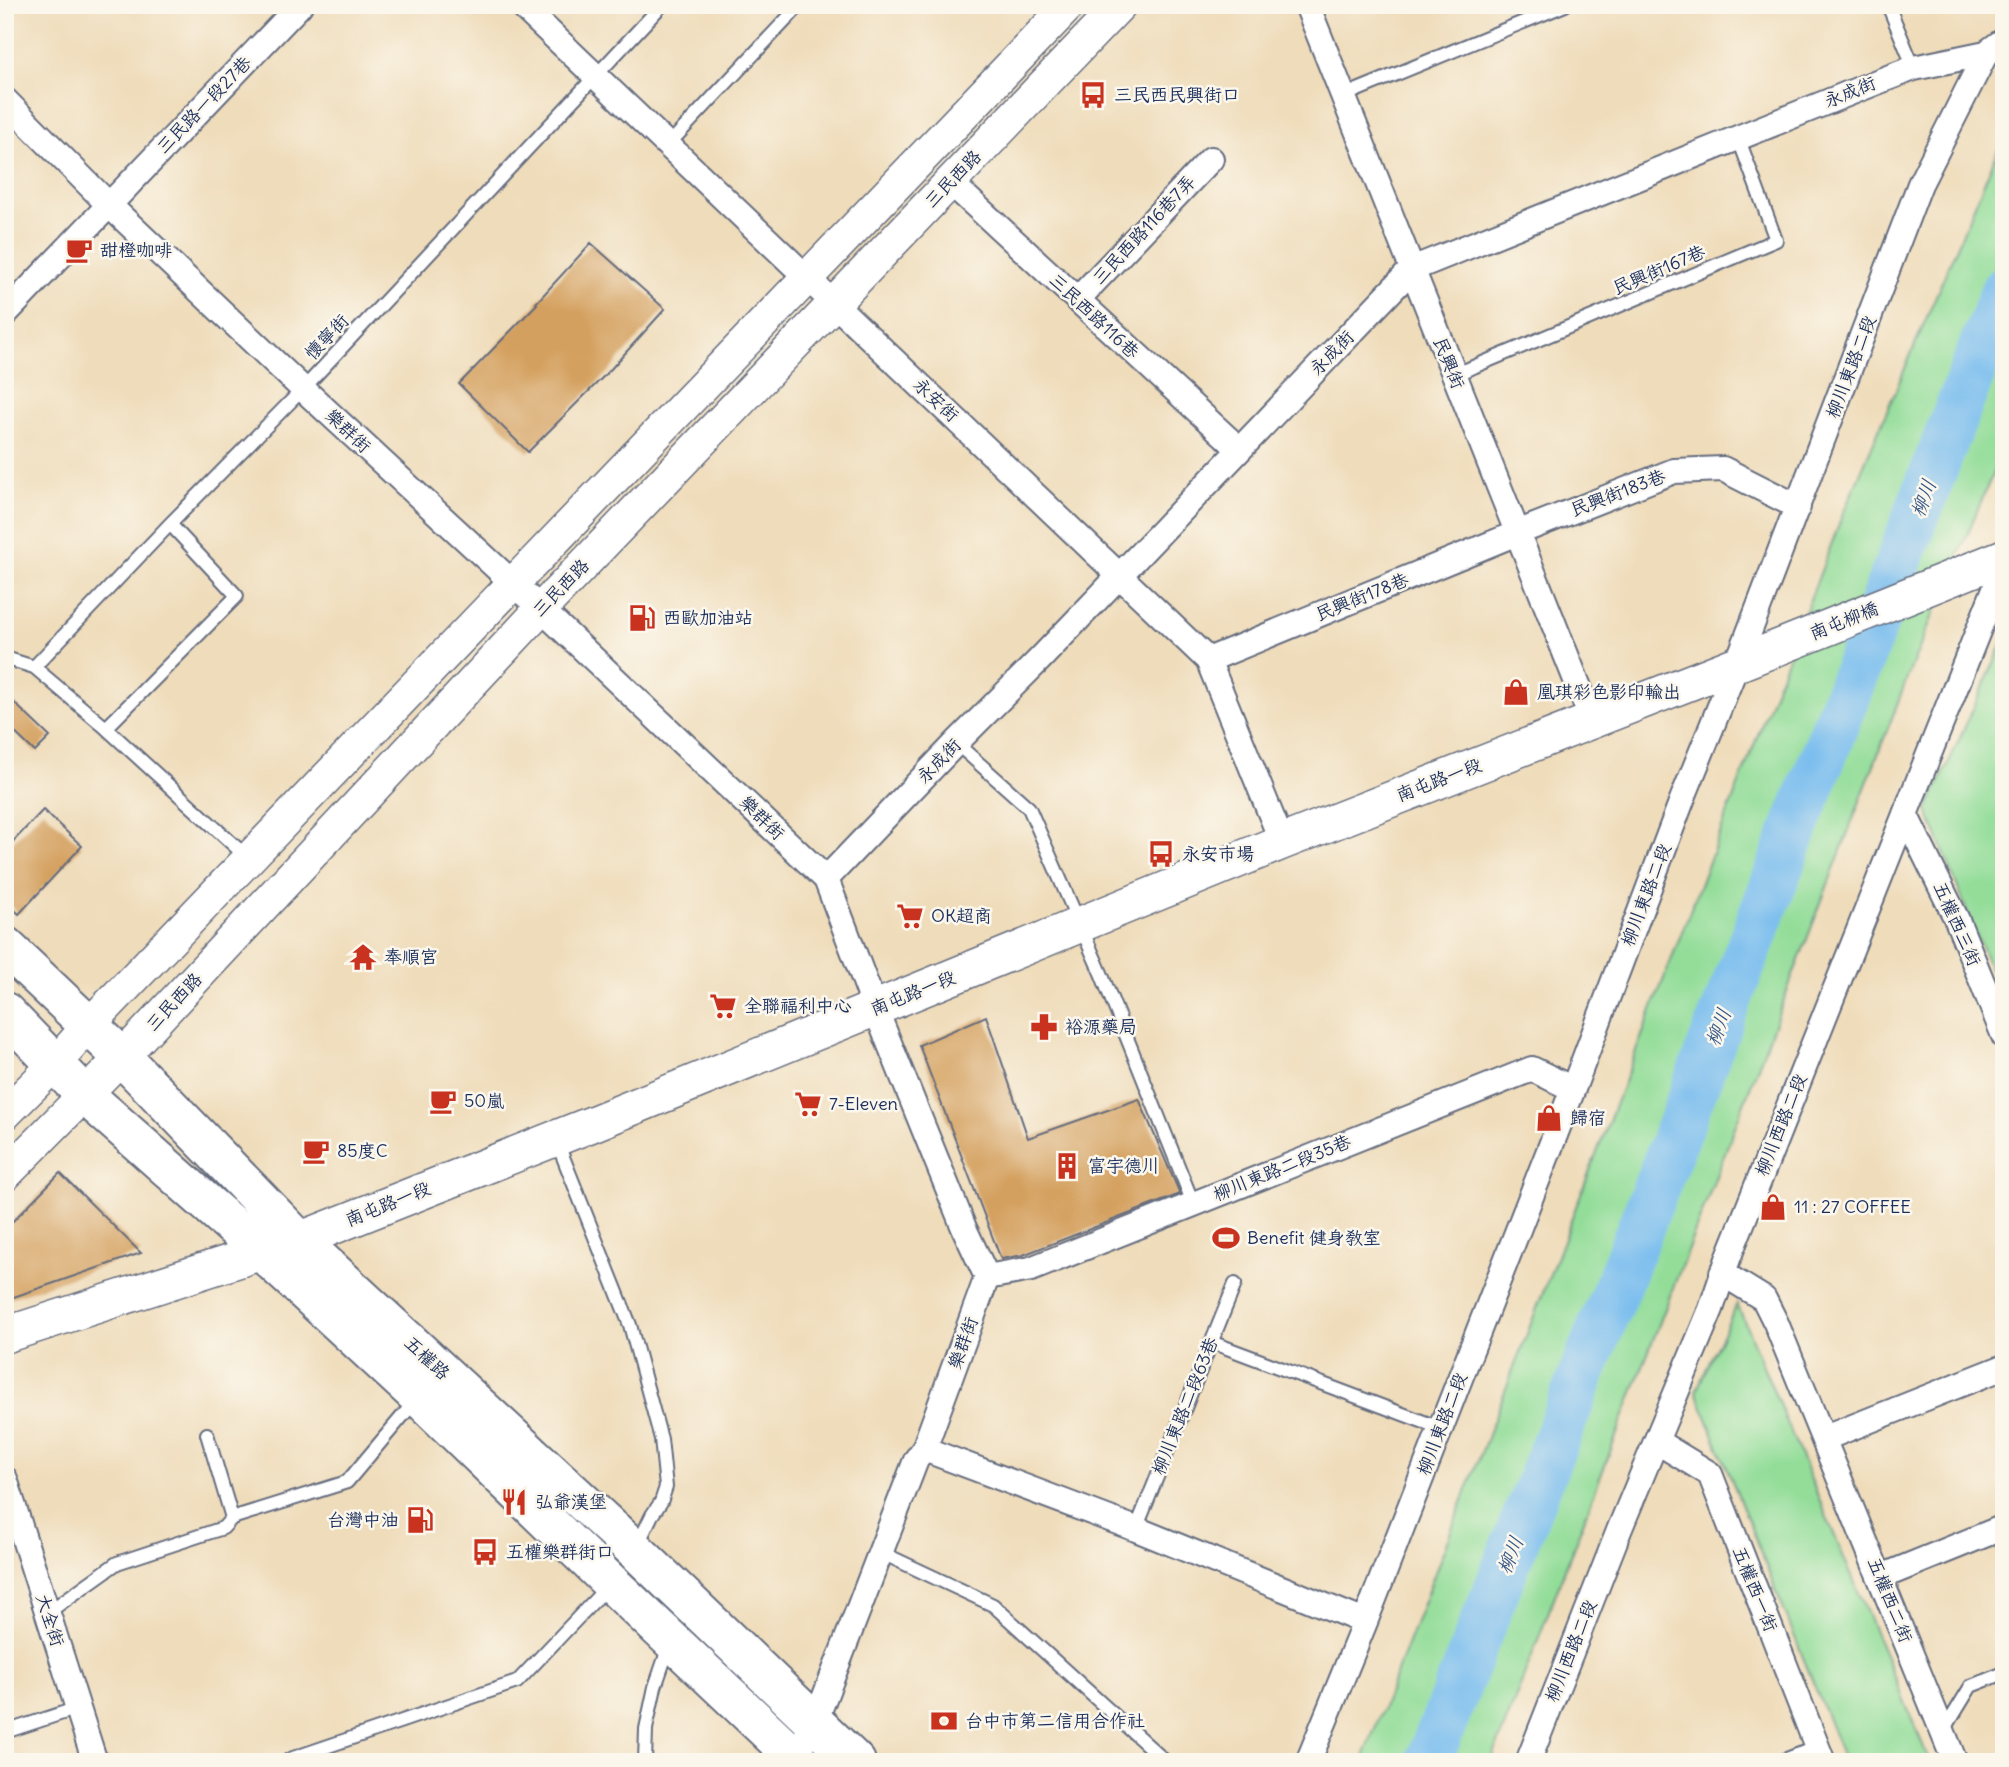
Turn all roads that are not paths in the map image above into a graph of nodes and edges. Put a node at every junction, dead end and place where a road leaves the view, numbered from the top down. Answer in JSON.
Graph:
{"nodes":[{"id":1,"x":300,"y":5,"type":"edge"},
{"id":2,"x":521,"y":5,"type":"edge"},
{"id":3,"x":662,"y":5,"type":"edge"},
{"id":4,"x":800,"y":5,"type":"edge"},
{"id":5,"x":1069,"y":5,"type":"edge"},
{"id":6,"x":1120,"y":5,"type":"edge"},
{"id":7,"x":1307,"y":5,"type":"edge"},
{"id":8,"x":1564,"y":5,"type":"edge"},
{"id":9,"x":1888,"y":5,"type":"edge"},
{"id":10,"x":1995,"y":47,"type":"edge"},
{"id":11,"x":1914,"y":68,"type":"junction"},
{"id":12,"x":595,"y":76,"type":"junction"},
{"id":13,"x":1343,"y":96,"type":"junction"},
{"id":14,"x":5,"y":100,"type":"edge"},
{"id":15,"x":1738,"y":137,"type":"junction"},
{"id":16,"x":668,"y":145,"type":"junction"},
{"id":17,"x":1211,"y":159,"type":"dead end"},
{"id":18,"x":950,"y":183,"type":"junction"},
{"id":19,"x":108,"y":205,"type":"junction"},
{"id":20,"x":1412,"y":269,"type":"junction"},
{"id":21,"x":806,"y":279,"type":"junction"},
{"id":22,"x":1077,"y":300,"type":"junction"},
{"id":23,"x":834,"y":303,"type":"junction"},
{"id":24,"x":5,"y":314,"type":"edge"},
{"id":25,"x":1454,"y":375,"type":"junction"},
{"id":26,"x":303,"y":389,"type":"junction"},
{"id":27,"x":1239,"y":449,"type":"junction"},
{"id":28,"x":1798,"y":507,"type":"junction"},
{"id":29,"x":170,"y":524,"type":"junction"},
{"id":30,"x":1517,"y":533,"type":"junction"},
{"id":31,"x":2004,"y":557,"type":"edge"},
{"id":32,"x":2004,"y":566,"type":"edge"},
{"id":33,"x":1119,"y":575,"type":"junction"},
{"id":34,"x":513,"y":583,"type":"junction"},
{"id":35,"x":541,"y":609,"type":"junction"},
{"id":36,"x":5,"y":658,"type":"edge"},
{"id":37,"x":1208,"y":660,"type":"junction"},
{"id":38,"x":1737,"y":664,"type":"junction"},
{"id":39,"x":34,"y":667,"type":"junction"},
{"id":40,"x":1592,"y":720,"type":"junction"},
{"id":41,"x":107,"y":728,"type":"junction"},
{"id":42,"x":956,"y":743,"type":"junction"},
{"id":43,"x":1905,"y":814,"type":"junction"},
{"id":44,"x":1282,"y":842,"type":"junction"},
{"id":45,"x":249,"y":859,"type":"junction"},
{"id":46,"x":826,"y":879,"type":"junction"},
{"id":47,"x":1079,"y":925,"type":"junction"},
{"id":48,"x":5,"y":946,"type":"edge"},
{"id":49,"x":875,"y":1008,"type":"junction"},
{"id":50,"x":5,"y":1012,"type":"edge"},
{"id":51,"x":88,"y":1026,"type":"junction"},
{"id":52,"x":2004,"y":1036,"type":"edge"},
{"id":53,"x":122,"y":1057,"type":"junction"},
{"id":54,"x":55,"y":1063,"type":"junction"},
{"id":55,"x":1573,"y":1090,"type":"junction"},
{"id":56,"x":85,"y":1094,"type":"junction"},
{"id":57,"x":5,"y":1114,"type":"edge"},
{"id":58,"x":555,"y":1138,"type":"junction"},
{"id":59,"x":5,"y":1175,"type":"edge"},
{"id":60,"x":1193,"y":1203,"type":"junction"},
{"id":61,"x":299,"y":1240,"type":"junction"},
{"id":62,"x":262,"y":1252,"type":"junction"},
{"id":63,"x":1722,"y":1273,"type":"junction"},
{"id":64,"x":987,"y":1277,"type":"junction"},
{"id":65,"x":1236,"y":1284,"type":"dead end"},
{"id":66,"x":5,"y":1335,"type":"edge"},
{"id":67,"x":1211,"y":1342,"type":"junction"},
{"id":68,"x":2004,"y":1367,"type":"edge"},
{"id":69,"x":419,"y":1396,"type":"junction"},
{"id":70,"x":1440,"y":1428,"type":"junction"},
{"id":71,"x":207,"y":1434,"type":"dead end"},
{"id":72,"x":1825,"y":1438,"type":"junction"},
{"id":73,"x":1656,"y":1441,"type":"junction"},
{"id":74,"x":924,"y":1449,"type":"junction"},
{"id":75,"x":5,"y":1479,"type":"edge"},
{"id":76,"x":232,"y":1518,"type":"junction"},
{"id":77,"x":2004,"y":1527,"type":"edge"},
{"id":78,"x":1136,"y":1529,"type":"junction"},
{"id":79,"x":635,"y":1550,"type":"junction"},
{"id":80,"x":880,"y":1552,"type":"junction"},
{"id":81,"x":1881,"y":1577,"type":"junction"},
{"id":82,"x":611,"y":1583,"type":"junction"},
{"id":83,"x":47,"y":1613,"type":"junction"},
{"id":84,"x":1366,"y":1622,"type":"junction"},
{"id":85,"x":671,"y":1640,"type":"junction"},
{"id":86,"x":2004,"y":1672,"type":"edge"},
{"id":87,"x":78,"y":1708,"type":"junction"},
{"id":88,"x":815,"y":1722,"type":"junction"},
{"id":89,"x":5,"y":1732,"type":"edge"},
{"id":90,"x":1943,"y":1733,"type":"junction"},
{"id":91,"x":1820,"y":1754,"type":"edge"},
{"id":92,"x":794,"y":1760,"type":"edge"},
{"id":93,"x":95,"y":1762,"type":"edge"},
{"id":94,"x":288,"y":1762,"type":"edge"},
{"id":95,"x":645,"y":1762,"type":"edge"},
{"id":96,"x":856,"y":1762,"type":"edge"},
{"id":97,"x":1166,"y":1762,"type":"edge"},
{"id":98,"x":1308,"y":1762,"type":"edge"},
{"id":99,"x":1528,"y":1762,"type":"edge"},
{"id":100,"x":1779,"y":1762,"type":"edge"},
{"id":101,"x":1955,"y":1762,"type":"edge"}],
"edges":[{"from":1,"to":19,"type":"street","name":"三民路一段27巷"},
{"from":2,"to":12,"type":"street","name":"永安街"},
{"from":3,"to":12,"type":"lane","name":"懷寧街"},
{"from":4,"to":16,"type":"lane"},
{"from":5,"to":21,"type":"street","name":"三民西路"},
{"from":6,"to":18,"type":"street","name":"三民西路"},
{"from":7,"to":13,"type":"street","name":"民興街"},
{"from":8,"to":13,"type":"lane"},
{"from":9,"to":11,"type":"lane"},
{"from":10,"to":11,"type":"street","name":"永成街"},
{"from":10,"to":28,"type":"street","name":"柳川東路二段"},
{"from":11,"to":15,"type":"street","name":"永成街"},
{"from":12,"to":16,"type":"street","name":"永安街"},
{"from":12,"to":26,"type":"lane","name":"懷寧街"},
{"from":13,"to":20,"type":"street","name":"民興街"},
{"from":14,"to":19,"type":"street","name":"樂群街"},
{"from":15,"to":20,"type":"street","name":"永成街"},
{"from":15,"to":25,"type":"lane","name":"民興街167巷"},
{"from":16,"to":21,"type":"street","name":"永安街"},
{"from":17,"to":22,"type":"street","name":"三民西路116巷7弄"},
{"from":18,"to":22,"type":"street","name":"三民西路116巷"},
{"from":18,"to":23,"type":"street","name":"三民西路"},
{"from":19,"to":24,"type":"street","name":"三民路一段27巷"},
{"from":19,"to":26,"type":"street","name":"樂群街"},
{"from":20,"to":25,"type":"street","name":"民興街"},
{"from":20,"to":27,"type":"street","name":"永成街"},
{"from":21,"to":23,"type":"street","name":"永安街"},
{"from":21,"to":34,"type":"street","name":"三民西路"},
{"from":22,"to":27,"type":"street","name":"三民西路116巷"},
{"from":23,"to":33,"type":"street","name":"永安街"},
{"from":23,"to":35,"type":"street","name":"三民西路"},
{"from":25,"to":30,"type":"street","name":"民興街"},
{"from":26,"to":29,"type":"lane","name":"懷寧街"},
{"from":26,"to":34,"type":"street","name":"樂群街"},
{"from":27,"to":33,"type":"street","name":"永成街"},
{"from":28,"to":30,"type":"street","name":"民興街183巷"},
{"from":28,"to":38,"type":"street","name":"柳川東路二段"},
{"from":29,"to":39,"type":"lane","name":"懷寧街"},
{"from":29,"to":41,"type":"lane"},
{"from":30,"to":37,"type":"street","name":"民興街178巷"},
{"from":30,"to":40,"type":"street","name":"民興街"},
{"from":31,"to":38,"type":"main road","name":"南屯柳橋"},
{"from":32,"to":43,"type":"street","name":"柳川西路二段"},
{"from":33,"to":37,"type":"street","name":"永安街"},
{"from":33,"to":42,"type":"street","name":"永成街"},
{"from":34,"to":35,"type":"street","name":"樂群街"},
{"from":34,"to":45,"type":"street","name":"三民西路"},
{"from":35,"to":46,"type":"street","name":"樂群街"},
{"from":35,"to":53,"type":"street","name":"三民西路"},
{"from":36,"to":39,"type":"lane"},
{"from":37,"to":44,"type":"street","name":"永安街"},
{"from":38,"to":40,"type":"main road","name":"南屯路一段"},
{"from":38,"to":55,"type":"street","name":"柳川東路二段"},
{"from":39,"to":41,"type":"lane"},
{"from":40,"to":44,"type":"main road","name":"南屯路一段"},
{"from":41,"to":45,"type":"lane"},
{"from":42,"to":46,"type":"street","name":"永成街"},
{"from":42,"to":47,"type":"lane"},
{"from":43,"to":52,"type":"street","name":"五權西三街"},
{"from":43,"to":63,"type":"street","name":"柳川西路二段"},
{"from":44,"to":47,"type":"main road","name":"南屯路一段"},
{"from":45,"to":51,"type":"street","name":"三民西路"},
{"from":46,"to":49,"type":"street","name":"樂群街"},
{"from":47,"to":49,"type":"main road","name":"南屯路一段"},
{"from":47,"to":60,"type":"lane"},
{"from":48,"to":51,"type":"main road","name":"五權路"},
{"from":49,"to":58,"type":"main road","name":"南屯路一段"},
{"from":49,"to":64,"type":"street","name":"樂群街"},
{"from":50,"to":54,"type":"main road","name":"五權路"},
{"from":51,"to":53,"type":"main road","name":"五權路"},
{"from":51,"to":54,"type":"street","name":"三民西路"},
{"from":53,"to":56,"type":"street","name":"三民西路"},
{"from":53,"to":61,"type":"main road","name":"五權路"},
{"from":54,"to":56,"type":"main road","name":"五權路"},
{"from":54,"to":57,"type":"street","name":"三民西路"},
{"from":55,"to":60,"type":"street","name":"柳川東路二段35巷"},
{"from":55,"to":70,"type":"street","name":"柳川東路二段"},
{"from":56,"to":59,"type":"street","name":"三民西路"},
{"from":56,"to":62,"type":"main road","name":"五權路"},
{"from":58,"to":61,"type":"main road","name":"南屯路一段"},
{"from":58,"to":79,"type":"lane"},
{"from":60,"to":64,"type":"street","name":"柳川東路二段35巷"},
{"from":61,"to":62,"type":"main road","name":"南屯路一段"},
{"from":61,"to":79,"type":"main road","name":"五權路"},
{"from":62,"to":66,"type":"main road","name":"南屯路一段"},
{"from":62,"to":69,"type":"main road","name":"五權路"},
{"from":63,"to":72,"type":"street","name":"五權西二街"},
{"from":63,"to":73,"type":"street","name":"柳川西路二段"},
{"from":64,"to":74,"type":"street","name":"樂群街"},
{"from":65,"to":67,"type":"lane","name":"柳川東路二段63巷"},
{"from":67,"to":70,"type":"lane"},
{"from":67,"to":78,"type":"lane","name":"柳川東路二段63巷"},
{"from":68,"to":72,"type":"street"},
{"from":69,"to":76,"type":"lane"},
{"from":69,"to":82,"type":"main road","name":"五權路"},
{"from":70,"to":84,"type":"street","name":"柳川東路二段"},
{"from":71,"to":76,"type":"lane"},
{"from":72,"to":81,"type":"street","name":"五權西二街"},
{"from":73,"to":91,"type":"street","name":"五權西一街"},
{"from":73,"to":99,"type":"street","name":"柳川西路二段"},
{"from":74,"to":78,"type":"street"},
{"from":74,"to":80,"type":"street","name":"樂群街"},
{"from":75,"to":83,"type":"street","name":"大全街"},
{"from":76,"to":83,"type":"lane"},
{"from":77,"to":81,"type":"street"},
{"from":78,"to":84,"type":"street"},
{"from":79,"to":88,"type":"main road","name":"五權路"},
{"from":80,"to":88,"type":"street","name":"樂群街"},
{"from":80,"to":97,"type":"lane"},
{"from":81,"to":90,"type":"street","name":"五權西二街"},
{"from":82,"to":85,"type":"main road","name":"五權路"},
{"from":82,"to":94,"type":"lane"},
{"from":83,"to":87,"type":"street","name":"大全街"},
{"from":84,"to":98,"type":"street","name":"柳川東路二段"},
{"from":85,"to":92,"type":"main road","name":"五權路"},
{"from":85,"to":95,"type":"lane"},
{"from":86,"to":90,"type":"lane"},
{"from":87,"to":89,"type":"lane"},
{"from":87,"to":93,"type":"street","name":"大全街"},
{"from":88,"to":92,"type":"street","name":"樂群街"},
{"from":88,"to":96,"type":"main road","name":"五權路"},
{"from":90,"to":101,"type":"street","name":"五權西二街"},
{"from":91,"to":100,"type":"lane"}]}
